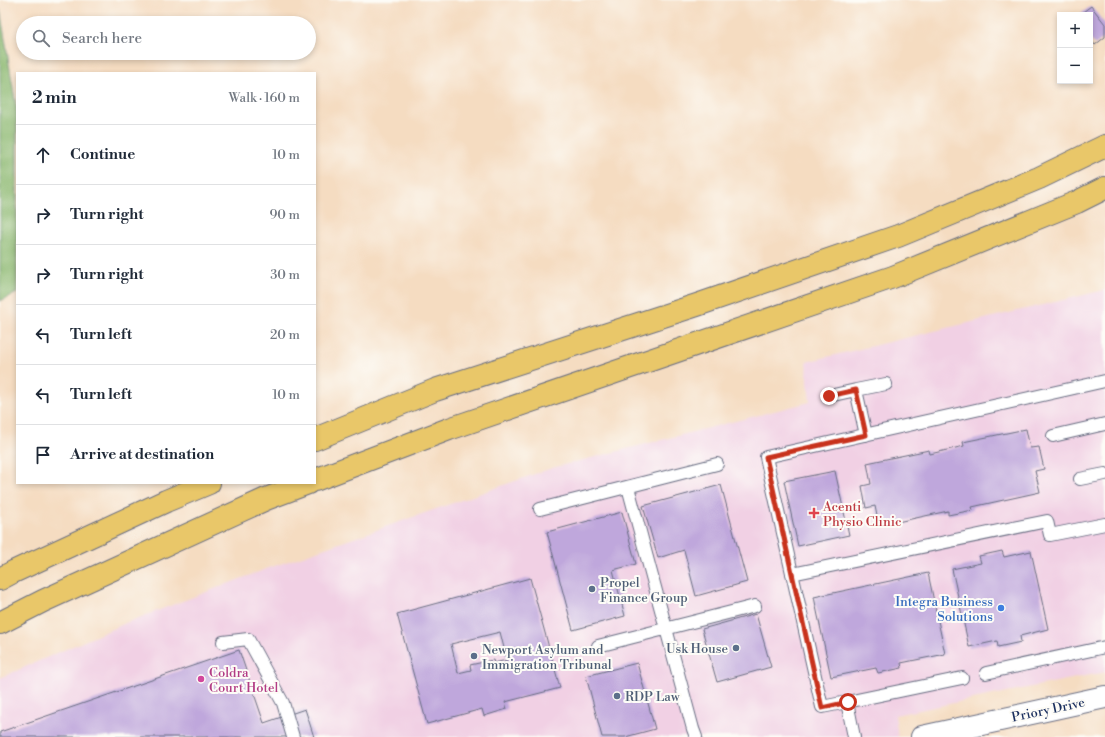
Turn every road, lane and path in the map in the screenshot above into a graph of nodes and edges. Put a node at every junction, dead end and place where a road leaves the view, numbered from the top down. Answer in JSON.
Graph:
{"nodes":[{"id":1,"x":1105,"y":146,"type":"edge"},
{"id":2,"x":1105,"y":188,"type":"edge"},
{"id":3,"x":1105,"y":381,"type":"edge"},
{"id":4,"x":886,"y":384,"type":"dead end"},
{"id":5,"x":856,"y":390,"type":"junction"},
{"id":6,"x":829,"y":396,"type":"dead end"},
{"id":7,"x":1105,"y":424,"type":"edge"},
{"id":8,"x":866,"y":435,"type":"junction"},
{"id":9,"x":1053,"y":436,"type":"dead end"},
{"id":10,"x":316,"y":439,"type":"edge"},
{"id":11,"x":718,"y":464,"type":"dead end"},
{"id":12,"x":1105,"y":474,"type":"edge"},
{"id":13,"x":1080,"y":479,"type":"dead end"},
{"id":14,"x":316,"y":480,"type":"edge"},
{"id":15,"x":207,"y":484,"type":"edge"},
{"id":16,"x":305,"y":484,"type":"edge"},
{"id":17,"x":628,"y":487,"type":"junction"},
{"id":18,"x":540,"y":509,"type":"dead end"},
{"id":19,"x":1105,"y":524,"type":"edge"},
{"id":20,"x":792,"y":574,"type":"junction"},
{"id":21,"x":0,"y":579,"type":"edge"},
{"id":22,"x":755,"y":606,"type":"dead end"},
{"id":23,"x":0,"y":623,"type":"edge"},
{"id":24,"x":666,"y":629,"type":"junction"},
{"id":25,"x":223,"y":642,"type":"dead end"},
{"id":26,"x":598,"y":646,"type":"dead end"},
{"id":27,"x":1105,"y":647,"type":"edge"},
{"id":28,"x":986,"y":673,"type":"dead end"},
{"id":29,"x":962,"y":678,"type":"dead end"},
{"id":30,"x":1105,"y":697,"type":"edge"},
{"id":31,"x":848,"y":702,"type":"junction"},
{"id":32,"x":293,"y":737,"type":"edge"},
{"id":33,"x":696,"y":737,"type":"edge"},
{"id":34,"x":854,"y":737,"type":"edge"},
{"id":35,"x":922,"y":737,"type":"edge"}],
"edges":[{"from":1,"to":10,"type":"highway"},
{"from":2,"to":14,"type":"highway"},
{"from":3,"to":8,"type":"lane"},
{"from":4,"to":5,"type":"lane"},
{"from":5,"to":6,"type":"lane"},
{"from":5,"to":8,"type":"lane"},
{"from":7,"to":9,"type":"lane"},
{"from":8,"to":20,"type":"lane"},
{"from":11,"to":17,"type":"lane"},
{"from":12,"to":13,"type":"lane"},
{"from":15,"to":21,"type":"highway"},
{"from":16,"to":23,"type":"highway"},
{"from":17,"to":18,"type":"lane"},
{"from":17,"to":24,"type":"lane"},
{"from":19,"to":20,"type":"lane"},
{"from":20,"to":31,"type":"lane"},
{"from":22,"to":24,"type":"lane"},
{"from":24,"to":26,"type":"lane"},
{"from":24,"to":33,"type":"lane"},
{"from":25,"to":32,"type":"lane"},
{"from":27,"to":28,"type":"lane"},
{"from":29,"to":31,"type":"lane"},
{"from":30,"to":35,"type":"street","name":"Priory Drive"},
{"from":31,"to":34,"type":"lane"}]}
